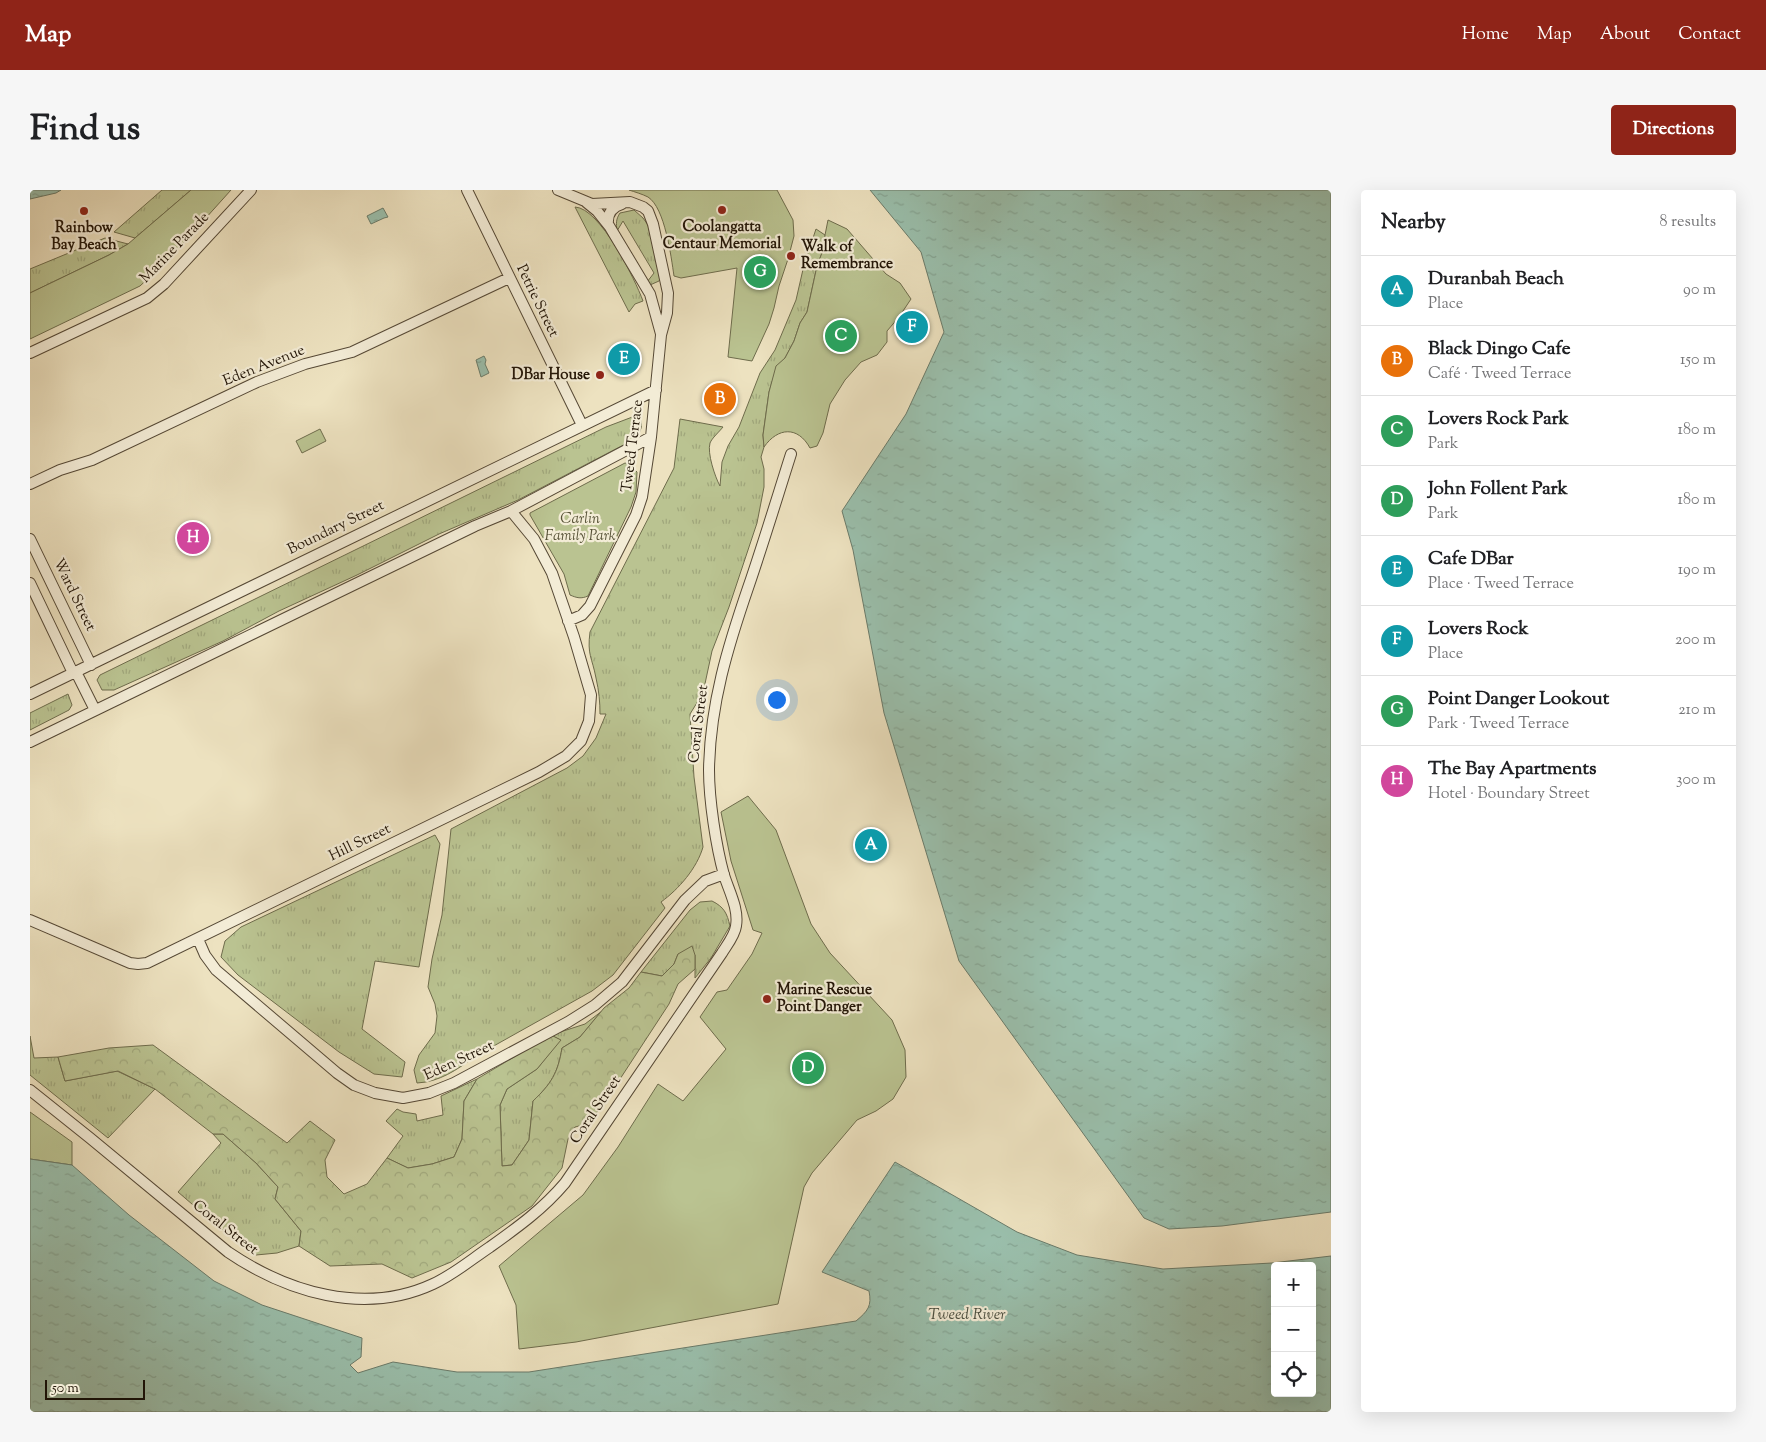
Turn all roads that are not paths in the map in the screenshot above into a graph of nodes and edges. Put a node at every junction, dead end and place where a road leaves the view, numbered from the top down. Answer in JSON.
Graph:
{"nodes":[{"id":1,"x":251,"y":190,"type":"edge"},
{"id":2,"x":467,"y":190,"type":"edge"},
{"id":3,"x":558,"y":190,"type":"edge"},
{"id":4,"x":585,"y":202,"type":"junction"},
{"id":5,"x":624,"y":203,"type":"junction"},
{"id":6,"x":608,"y":226,"type":"junction"},
{"id":7,"x":509,"y":278,"type":"junction"},
{"id":8,"x":668,"y":293,"type":"junction"},
{"id":9,"x":652,"y":298,"type":"junction"},
{"id":10,"x":661,"y":335,"type":"junction"},
{"id":11,"x":30,"y":354,"type":"edge"},
{"id":12,"x":656,"y":390,"type":"junction"},
{"id":13,"x":582,"y":425,"type":"junction"},
{"id":14,"x":651,"y":437,"type":"junction"},
{"id":15,"x":791,"y":454,"type":"dead end"},
{"id":16,"x":30,"y":484,"type":"edge"},
{"id":17,"x":510,"y":511,"type":"junction"},
{"id":18,"x":30,"y":539,"type":"edge"},
{"id":19,"x":30,"y":583,"type":"edge"},
{"id":20,"x":568,"y":621,"type":"junction"},
{"id":21,"x":91,"y":665,"type":"junction"},
{"id":22,"x":74,"y":673,"type":"junction"},
{"id":23,"x":30,"y":694,"type":"edge"},
{"id":24,"x":95,"y":710,"type":"junction"},
{"id":25,"x":30,"y":742,"type":"edge"},
{"id":26,"x":724,"y":874,"type":"junction"},
{"id":27,"x":30,"y":920,"type":"edge"},
{"id":28,"x":198,"y":939,"type":"junction"},
{"id":29,"x":30,"y":1090,"type":"edge"}],
"edges":[{"from":1,"to":11,"type":"street","name":"Marine Parade"},
{"from":2,"to":7,"type":"street","name":"Petrie Street"},
{"from":3,"to":4,"type":"street","name":"Tweed Terrace"},
{"from":4,"to":5,"type":"street","name":"Tweed Terrace"},
{"from":4,"to":6,"type":"street","name":"Tweed Terrace"},
{"from":5,"to":6,"type":"street"},
{"from":5,"to":8,"type":"street","name":"Tweed Terrace"},
{"from":6,"to":9,"type":"street","name":"Tweed Terrace"},
{"from":7,"to":13,"type":"street","name":"Petrie Street"},
{"from":7,"to":16,"type":"street","name":"Eden Avenue"},
{"from":8,"to":9,"type":"street"},
{"from":8,"to":10,"type":"street","name":"Tweed Terrace"},
{"from":9,"to":10,"type":"street","name":"Tweed Terrace"},
{"from":10,"to":12,"type":"street","name":"Tweed Terrace"},
{"from":12,"to":13,"type":"street","name":"Boundary Street"},
{"from":12,"to":14,"type":"street","name":"Tweed Terrace"},
{"from":13,"to":21,"type":"street","name":"Boundary Street"},
{"from":14,"to":17,"type":"street"},
{"from":14,"to":20,"type":"street","name":"Tweed Terrace"},
{"from":15,"to":26,"type":"street","name":"Coral Street"},
{"from":17,"to":20,"type":"street"},
{"from":17,"to":24,"type":"street"},
{"from":18,"to":21,"type":"street","name":"Ward Street"},
{"from":19,"to":22,"type":"street"},
{"from":20,"to":28,"type":"street","name":"Hill Street"},
{"from":21,"to":22,"type":"street","name":"Boundary Street"},
{"from":22,"to":23,"type":"street","name":"Boundary Street"},
{"from":22,"to":24,"type":"street"},
{"from":24,"to":25,"type":"street"},
{"from":26,"to":28,"type":"street","name":"Eden Street"},
{"from":26,"to":29,"type":"street","name":"Coral Street"},
{"from":27,"to":28,"type":"street","name":"Hill Street"}]}
